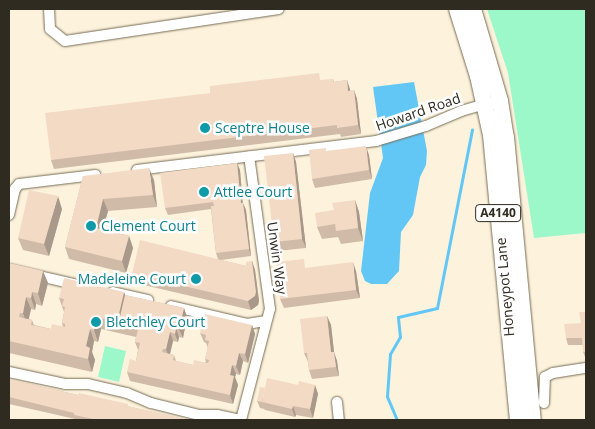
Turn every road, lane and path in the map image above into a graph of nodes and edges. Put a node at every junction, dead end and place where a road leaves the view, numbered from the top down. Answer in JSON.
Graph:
{"nodes":[{"id":1,"x":49,"y":9,"type":"edge"},
{"id":2,"x":279,"y":9,"type":"edge"},
{"id":3,"x":457,"y":9,"type":"edge"},
{"id":4,"x":473,"y":9,"type":"edge"},
{"id":5,"x":267,"y":10,"type":"edge"},
{"id":6,"x":492,"y":103,"type":"junction"},
{"id":7,"x":249,"y":156,"type":"junction"},
{"id":8,"x":129,"y":171,"type":"edge"},
{"id":9,"x":102,"y":174,"type":"edge"},
{"id":10,"x":9,"y":215,"type":"edge"},
{"id":11,"x":9,"y":269,"type":"edge"},
{"id":12,"x":84,"y":286,"type":"edge"},
{"id":13,"x":103,"y":290,"type":"edge"},
{"id":14,"x":265,"y":321,"type":"junction"},
{"id":15,"x":586,"y":368,"type":"edge"},
{"id":16,"x":9,"y":372,"type":"edge"},
{"id":17,"x":337,"y":402,"type":"dead end"},
{"id":18,"x":544,"y":404,"type":"dead end"},
{"id":19,"x":241,"y":420,"type":"edge"},
{"id":20,"x":339,"y":420,"type":"edge"},
{"id":21,"x":518,"y":420,"type":"edge"},
{"id":22,"x":533,"y":420,"type":"edge"}],
"edges":[{"from":1,"to":5,"type":"street"},
{"from":2,"to":5,"type":"street"},
{"from":3,"to":6,"type":"main road","name":"Honeypot Lane","number":"A4140"},
{"from":4,"to":6,"type":"main road","name":"Honeypot Lane","number":"A4140"},
{"from":6,"to":7,"type":"street","name":"Howard Road"},
{"from":6,"to":21,"type":"main road","name":"Honeypot Lane","number":"A4140"},
{"from":6,"to":22,"type":"main road","name":"Honeypot Lane","number":"A4140"},
{"from":7,"to":8,"type":"street","name":"Howard Road"},
{"from":7,"to":14,"type":"street","name":"Unwin Way"},
{"from":9,"to":10,"type":"street"},
{"from":11,"to":12,"type":"street"},
{"from":13,"to":14,"type":"street"},
{"from":14,"to":19,"type":"street","name":"Unwin Way"},
{"from":15,"to":18,"type":"street"},
{"from":16,"to":19,"type":"street"},
{"from":17,"to":20,"type":"street"}]}
